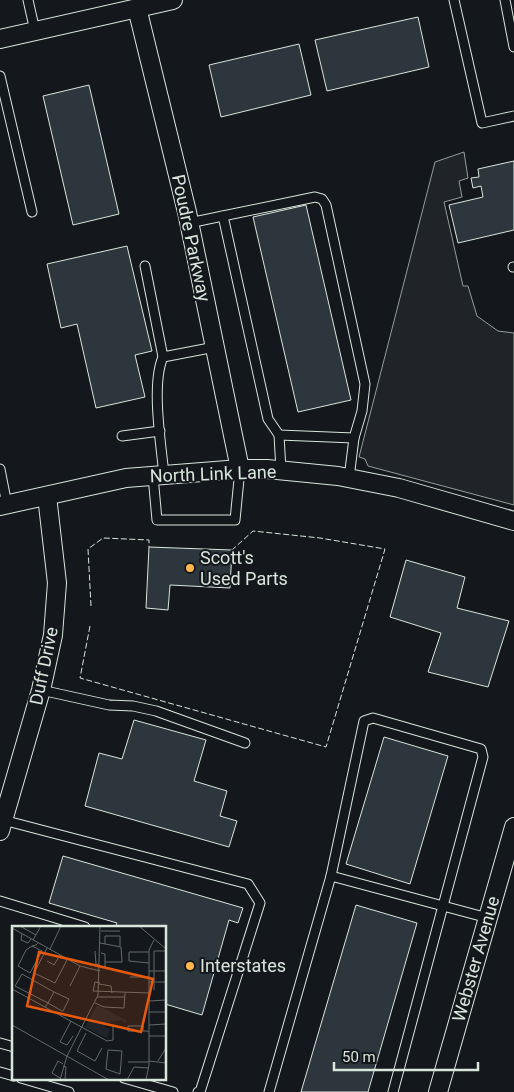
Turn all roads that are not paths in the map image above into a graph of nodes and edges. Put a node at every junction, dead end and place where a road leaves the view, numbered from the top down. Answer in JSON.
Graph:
{"nodes":[{"id":1,"x":28,"y":0,"type":"edge"},
{"id":2,"x":173,"y":0,"type":"edge"},
{"id":3,"x":454,"y":0,"type":"edge"},
{"id":4,"x":505,"y":0,"type":"edge"},
{"id":5,"x":137,"y":8,"type":"junction"},
{"id":6,"x":35,"y":31,"type":"junction"},
{"id":7,"x":0,"y":39,"type":"edge"},
{"id":8,"x":514,"y":47,"type":"edge"},
{"id":9,"x":0,"y":76,"type":"edge"},
{"id":10,"x":514,"y":116,"type":"edge"},
{"id":11,"x":32,"y":212,"type":"dead end"},
{"id":12,"x":223,"y":216,"type":"junction"},
{"id":13,"x":189,"y":224,"type":"junction"},
{"id":14,"x":144,"y":266,"type":"dead end"},
{"id":15,"x":215,"y":347,"type":"junction"},
{"id":16,"x":163,"y":357,"type":"junction"},
{"id":17,"x":160,"y":432,"type":"junction"},
{"id":18,"x":279,"y":435,"type":"junction"},
{"id":19,"x":122,"y":436,"type":"dead end"},
{"id":20,"x":354,"y":438,"type":"junction"},
{"id":21,"x":0,"y":468,"type":"edge"},
{"id":22,"x":240,"y":469,"type":"junction"},
{"id":23,"x":281,"y":470,"type":"junction"},
{"id":24,"x":158,"y":476,"type":"junction"},
{"id":25,"x":349,"y":478,"type":"junction"},
{"id":26,"x":47,"y":496,"type":"junction"},
{"id":27,"x":4,"y":505,"type":"edge"},
{"id":28,"x":514,"y":521,"type":"edge"},
{"id":29,"x":41,"y":690,"type":"junction"},
{"id":30,"x":245,"y":743,"type":"dead end"},
{"id":31,"x":2,"y":826,"type":"edge"},
{"id":32,"x":514,"y":827,"type":"edge"},
{"id":33,"x":331,"y":876,"type":"junction"},
{"id":34,"x":0,"y":901,"type":"edge"},
{"id":35,"x":444,"y":906,"type":"junction"},
{"id":36,"x":488,"y":918,"type":"junction"},
{"id":37,"x":82,"y":926,"type":"edge"},
{"id":38,"x":29,"y":1080,"type":"edge"},
{"id":39,"x":131,"y":1080,"type":"edge"},
{"id":40,"x":68,"y":1092,"type":"edge"},
{"id":41,"x":173,"y":1092,"type":"edge"},
{"id":42,"x":198,"y":1092,"type":"edge"},
{"id":43,"x":269,"y":1092,"type":"edge"},
{"id":44,"x":393,"y":1092,"type":"edge"},
{"id":45,"x":438,"y":1092,"type":"edge"}],
"edges":[{"from":1,"to":6,"type":"lane"},
{"from":2,"to":5,"type":"street"},
{"from":3,"to":10,"type":"lane"},
{"from":4,"to":8,"type":"lane"},
{"from":5,"to":6,"type":"street"},
{"from":5,"to":13,"type":"street","name":"Poudre Parkway"},
{"from":6,"to":7,"type":"street"},
{"from":9,"to":11,"type":"lane"},
{"from":12,"to":13,"type":"lane"},
{"from":12,"to":18,"type":"lane"},
{"from":12,"to":20,"type":"lane"},
{"from":13,"to":15,"type":"street","name":"Poudre Parkway"},
{"from":14,"to":16,"type":"lane"},
{"from":15,"to":16,"type":"lane"},
{"from":15,"to":22,"type":"street","name":"Poudre Parkway"},
{"from":16,"to":17,"type":"lane"},
{"from":17,"to":19,"type":"lane"},
{"from":17,"to":24,"type":"lane"},
{"from":18,"to":20,"type":"lane"},
{"from":18,"to":23,"type":"lane"},
{"from":20,"to":25,"type":"lane"},
{"from":21,"to":27,"type":"lane"},
{"from":22,"to":23,"type":"street","name":"North Link Lane"},
{"from":22,"to":24,"type":"street","name":"North Link Lane"},
{"from":22,"to":24,"type":"lane"},
{"from":23,"to":25,"type":"street","name":"North Link Lane"},
{"from":24,"to":26,"type":"street","name":"North Link Lane"},
{"from":25,"to":28,"type":"street","name":"North Link Lane"},
{"from":26,"to":27,"type":"street","name":"North Link Lane"},
{"from":26,"to":29,"type":"street","name":"Duff Drive"},
{"from":29,"to":30,"type":"lane"},
{"from":29,"to":31,"type":"street","name":"Duff Drive"},
{"from":31,"to":42,"type":"lane"},
{"from":32,"to":36,"type":"street","name":"Webster Avenue"},
{"from":33,"to":35,"type":"lane"},
{"from":33,"to":35,"type":"lane"},
{"from":33,"to":43,"type":"lane"},
{"from":34,"to":37,"type":"lane"},
{"from":35,"to":36,"type":"lane"},
{"from":35,"to":44,"type":"lane"},
{"from":36,"to":45,"type":"street","name":"Webster Avenue"},
{"from":38,"to":40,"type":"lane"},
{"from":39,"to":41,"type":"lane"}]}
